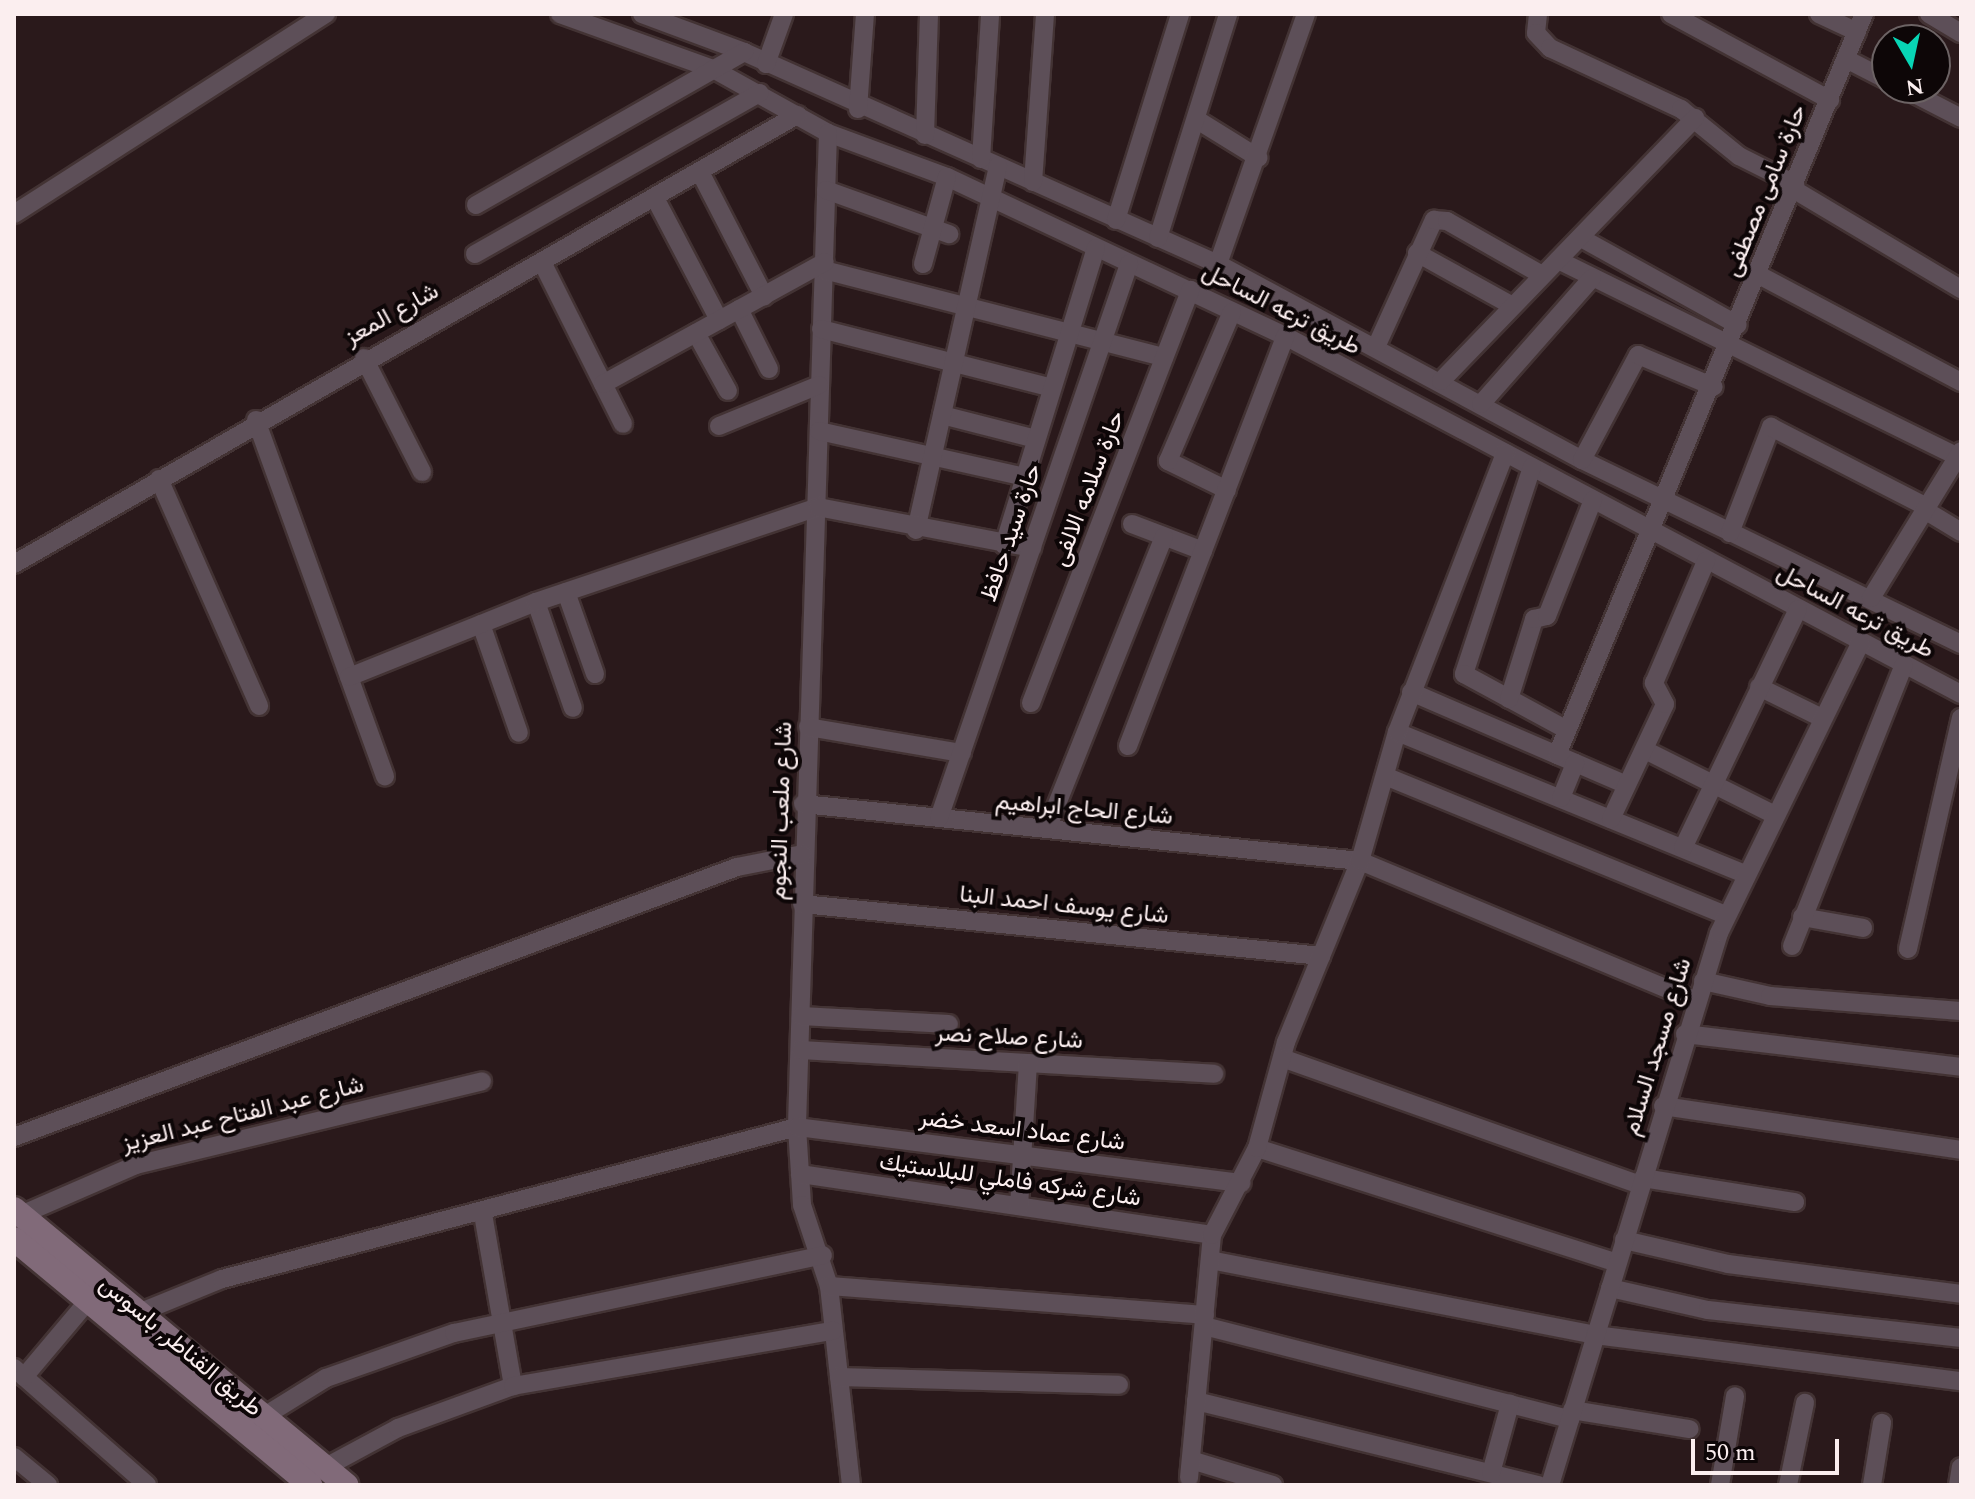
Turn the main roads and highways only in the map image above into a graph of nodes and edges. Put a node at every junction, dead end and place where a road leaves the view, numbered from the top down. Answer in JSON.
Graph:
{"nodes":[{"id":1,"x":18,"y":1212,"type":"edge"},
{"id":2,"x":14,"y":1239,"type":"edge"},
{"id":3,"x":317,"y":1477,"type":"edge"},
{"id":4,"x":346,"y":1485,"type":"edge"}],
"edges":[{"from":1,"to":3,"type":"main road","name":"طريق القناطر, باسوس"},
{"from":2,"to":3,"type":"main road","name":"طريق القناطر, باسوس"},
{"from":3,"to":4,"type":"main road","name":"طريق القناطر, باسوس"}]}
